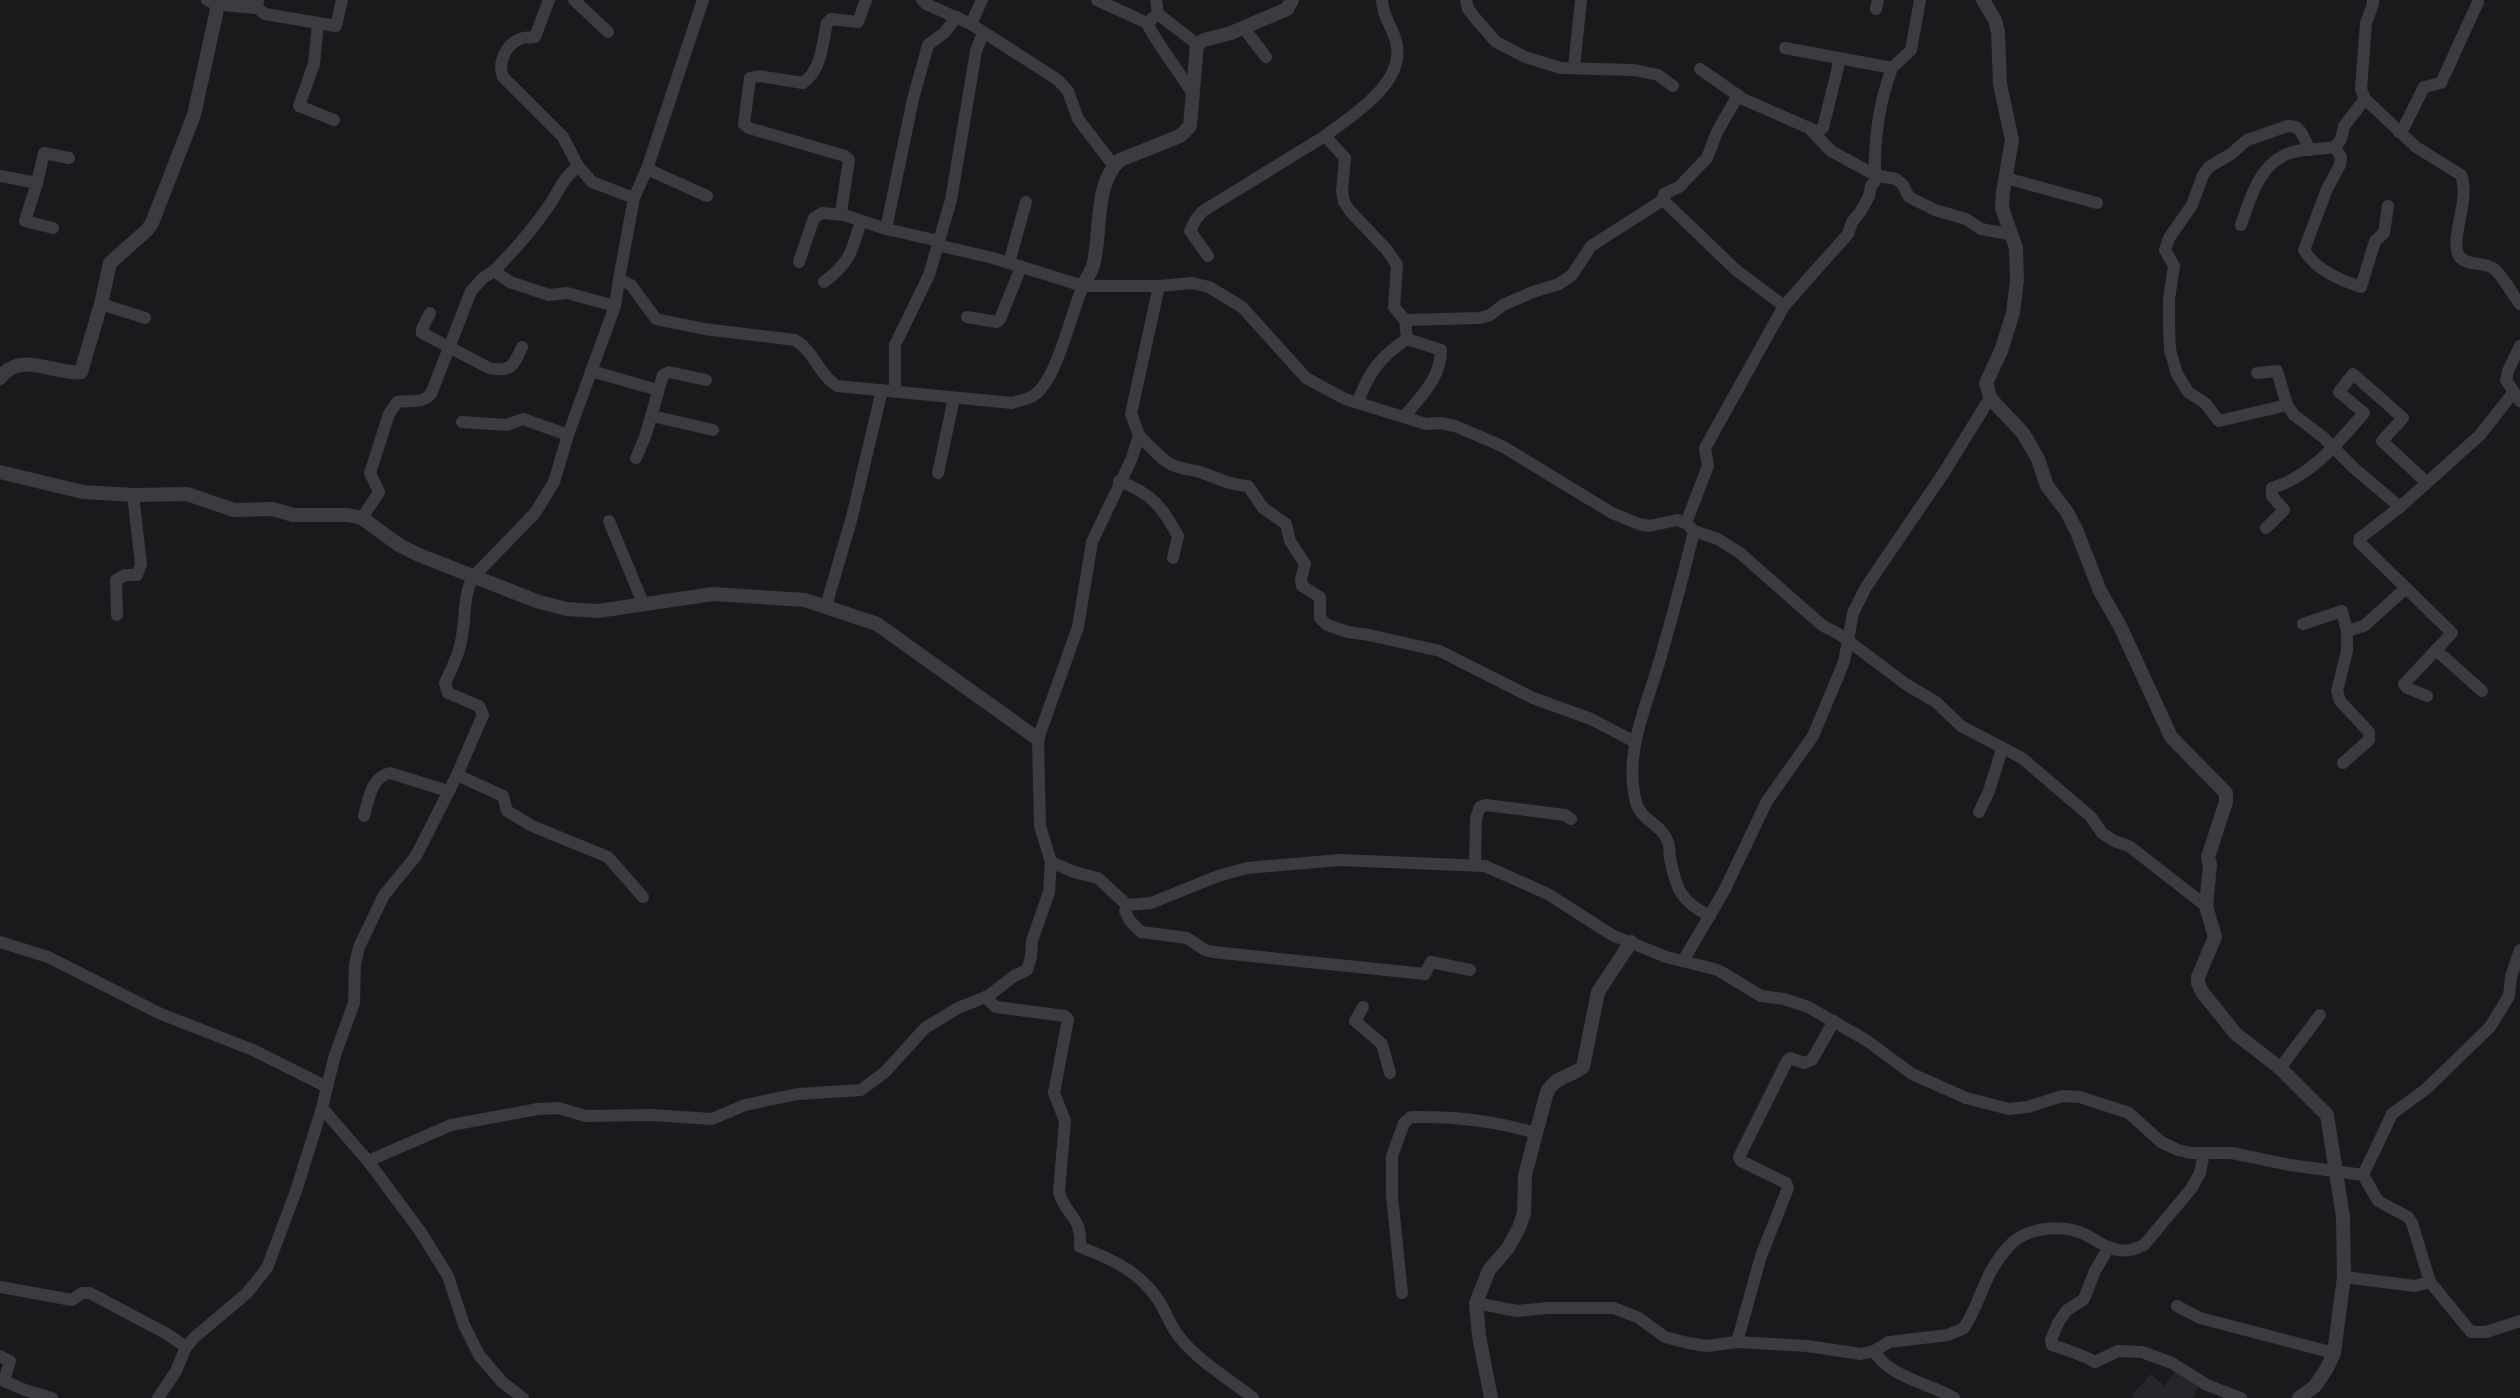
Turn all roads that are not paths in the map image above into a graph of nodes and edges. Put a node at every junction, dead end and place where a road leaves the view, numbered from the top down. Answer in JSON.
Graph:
{"nodes":[{"id":1,"x":342,"y":0,"type":"edge"},
{"id":2,"x":548,"y":0,"type":"edge"},
{"id":3,"x":574,"y":0,"type":"edge"},
{"id":4,"x":703,"y":0,"type":"edge"},
{"id":5,"x":866,"y":0,"type":"edge"},
{"id":6,"x":922,"y":0,"type":"edge"},
{"id":7,"x":982,"y":0,"type":"edge"},
{"id":8,"x":1097,"y":0,"type":"edge"},
{"id":9,"x":1156,"y":0,"type":"edge"},
{"id":10,"x":1292,"y":0,"type":"edge"},
{"id":11,"x":1382,"y":0,"type":"edge"},
{"id":12,"x":1466,"y":0,"type":"edge"},
{"id":13,"x":1581,"y":0,"type":"edge"},
{"id":14,"x":1920,"y":0,"type":"edge"},
{"id":15,"x":1983,"y":0,"type":"edge"},
{"id":16,"x":2373,"y":0,"type":"edge"},
{"id":17,"x":2478,"y":2,"type":"dead end"},
{"id":18,"x":212,"y":3,"type":"edge"},
{"id":19,"x":257,"y":3,"type":"edge"},
{"id":20,"x":957,"y":17,"type":"junction"},
{"id":21,"x":1153,"y":19,"type":"junction"},
{"id":22,"x":318,"y":23,"type":"junction"},
{"id":23,"x":971,"y":24,"type":"junction"},
{"id":24,"x":1243,"y":27,"type":"junction"},
{"id":25,"x":608,"y":32,"type":"dead end"},
{"id":26,"x":983,"y":33,"type":"junction"},
{"id":27,"x":1197,"y":44,"type":"junction"},
{"id":28,"x":1785,"y":48,"type":"dead end"},
{"id":29,"x":1266,"y":57,"type":"dead end"},
{"id":30,"x":1840,"y":59,"type":"junction"},
{"id":31,"x":1574,"y":67,"type":"junction"},
{"id":32,"x":1892,"y":68,"type":"junction"},
{"id":33,"x":1700,"y":69,"type":"dead end"},
{"id":34,"x":1673,"y":86,"type":"dead end"},
{"id":35,"x":1192,"y":93,"type":"junction"},
{"id":36,"x":1738,"y":95,"type":"junction"},
{"id":37,"x":2365,"y":99,"type":"junction"},
{"id":38,"x":334,"y":121,"type":"dead end"},
{"id":39,"x":1811,"y":130,"type":"junction"},
{"id":40,"x":2399,"y":132,"type":"junction"},
{"id":41,"x":1325,"y":136,"type":"junction"},
{"id":42,"x":2335,"y":147,"type":"junction"},
{"id":43,"x":2310,"y":150,"type":"junction"},
{"id":44,"x":69,"y":158,"type":"dead end"},
{"id":45,"x":578,"y":166,"type":"junction"},
{"id":46,"x":1114,"y":166,"type":"junction"},
{"id":47,"x":647,"y":169,"type":"junction"},
{"id":48,"x":1875,"y":175,"type":"junction"},
{"id":49,"x":0,"y":176,"type":"edge"},
{"id":50,"x":2006,"y":178,"type":"junction"},
{"id":51,"x":37,"y":183,"type":"junction"},
{"id":52,"x":707,"y":196,"type":"dead end"},
{"id":53,"x":635,"y":198,"type":"junction"},
{"id":54,"x":1663,"y":200,"type":"junction"},
{"id":55,"x":1026,"y":202,"type":"dead end"},
{"id":56,"x":2097,"y":203,"type":"dead end"},
{"id":57,"x":2388,"y":206,"type":"dead end"},
{"id":58,"x":844,"y":215,"type":"junction"},
{"id":59,"x":861,"y":220,"type":"junction"},
{"id":60,"x":2241,"y":225,"type":"dead end"},
{"id":61,"x":53,"y":229,"type":"dead end"},
{"id":62,"x":886,"y":229,"type":"junction"},
{"id":63,"x":2009,"y":234,"type":"junction"},
{"id":64,"x":938,"y":243,"type":"junction"},
{"id":65,"x":1208,"y":256,"type":"dead end"},
{"id":66,"x":799,"y":262,"type":"dead end"},
{"id":67,"x":1015,"y":265,"type":"junction"},
{"id":68,"x":494,"y":271,"type":"junction"},
{"id":69,"x":620,"y":279,"type":"junction"},
{"id":70,"x":824,"y":282,"type":"dead end"},
{"id":71,"x":1083,"y":286,"type":"junction"},
{"id":72,"x":1159,"y":286,"type":"junction"},
{"id":73,"x":101,"y":304,"type":"junction"},
{"id":74,"x":2520,"y":304,"type":"edge"},
{"id":75,"x":615,"y":306,"type":"junction"},
{"id":76,"x":1784,"y":306,"type":"junction"},
{"id":77,"x":430,"y":313,"type":"dead end"},
{"id":78,"x":967,"y":317,"type":"dead end"},
{"id":79,"x":145,"y":318,"type":"dead end"},
{"id":80,"x":1405,"y":320,"type":"junction"},
{"id":81,"x":1407,"y":339,"type":"junction"},
{"id":82,"x":2520,"y":346,"type":"edge"},
{"id":83,"x":450,"y":347,"type":"junction"},
{"id":84,"x":522,"y":347,"type":"dead end"},
{"id":85,"x":591,"y":371,"type":"junction"},
{"id":86,"x":2,"y":372,"type":"edge"},
{"id":87,"x":2257,"y":373,"type":"dead end"},
{"id":88,"x":706,"y":380,"type":"dead end"},
{"id":89,"x":659,"y":390,"type":"junction"},
{"id":90,"x":888,"y":390,"type":"junction"},
{"id":91,"x":2517,"y":397,"type":"edge"},
{"id":92,"x":954,"y":398,"type":"junction"},
{"id":93,"x":1990,"y":398,"type":"junction"},
{"id":94,"x":1358,"y":402,"type":"junction"},
{"id":95,"x":2287,"y":405,"type":"junction"},
{"id":96,"x":652,"y":416,"type":"junction"},
{"id":97,"x":1404,"y":417,"type":"junction"},
{"id":98,"x":462,"y":422,"type":"dead end"},
{"id":99,"x":713,"y":430,"type":"dead end"},
{"id":100,"x":568,"y":435,"type":"junction"},
{"id":101,"x":1139,"y":435,"type":"junction"},
{"id":102,"x":2333,"y":448,"type":"junction"},
{"id":103,"x":636,"y":458,"type":"dead end"},
{"id":104,"x":0,"y":472,"type":"edge"},
{"id":105,"x":938,"y":473,"type":"dead end"},
{"id":106,"x":1119,"y":481,"type":"junction"},
{"id":107,"x":2426,"y":482,"type":"junction"},
{"id":108,"x":134,"y":495,"type":"junction"},
{"id":109,"x":2400,"y":507,"type":"junction"},
{"id":110,"x":362,"y":518,"type":"junction"},
{"id":111,"x":609,"y":520,"type":"dead end"},
{"id":112,"x":1690,"y":527,"type":"junction"},
{"id":113,"x":2266,"y":528,"type":"dead end"},
{"id":114,"x":1173,"y":558,"type":"dead end"},
{"id":115,"x":473,"y":577,"type":"junction"},
{"id":116,"x":2404,"y":589,"type":"junction"},
{"id":117,"x":643,"y":603,"type":"junction"},
{"id":118,"x":826,"y":606,"type":"junction"},
{"id":119,"x":117,"y":615,"type":"dead end"},
{"id":120,"x":2303,"y":624,"type":"dead end"},
{"id":121,"x":2347,"y":631,"type":"junction"},
{"id":122,"x":1847,"y":641,"type":"junction"},
{"id":123,"x":2436,"y":650,"type":"junction"},
{"id":124,"x":2482,"y":691,"type":"dead end"},
{"id":125,"x":2427,"y":696,"type":"dead end"},
{"id":126,"x":1038,"y":739,"type":"junction"},
{"id":127,"x":1635,"y":742,"type":"junction"},
{"id":128,"x":2002,"y":749,"type":"junction"},
{"id":129,"x":2343,"y":763,"type":"dead end"},
{"id":130,"x":457,"y":775,"type":"junction"},
{"id":131,"x":448,"y":791,"type":"junction"},
{"id":132,"x":1979,"y":812,"type":"dead end"},
{"id":133,"x":364,"y":816,"type":"dead end"},
{"id":134,"x":1571,"y":819,"type":"dead end"},
{"id":135,"x":1051,"y":862,"type":"junction"},
{"id":136,"x":1475,"y":865,"type":"junction"},
{"id":137,"x":643,"y":897,"type":"dead end"},
{"id":138,"x":2206,"y":906,"type":"junction"},
{"id":139,"x":1125,"y":911,"type":"dead end"},
{"id":140,"x":1710,"y":916,"type":"junction"},
{"id":141,"x":0,"y":942,"type":"edge"},
{"id":142,"x":1631,"y":942,"type":"junction"},
{"id":143,"x":2520,"y":950,"type":"edge"},
{"id":144,"x":1683,"y":961,"type":"junction"},
{"id":145,"x":1471,"y":970,"type":"dead end"},
{"id":146,"x":985,"y":997,"type":"junction"},
{"id":147,"x":1363,"y":1007,"type":"dead end"},
{"id":148,"x":2320,"y":1015,"type":"dead end"},
{"id":149,"x":1834,"y":1021,"type":"junction"},
{"id":150,"x":2280,"y":1069,"type":"junction"},
{"id":151,"x":1390,"y":1073,"type":"dead end"},
{"id":152,"x":327,"y":1087,"type":"junction"},
{"id":153,"x":322,"y":1108,"type":"junction"},
{"id":154,"x":1535,"y":1133,"type":"junction"},
{"id":155,"x":2204,"y":1153,"type":"junction"},
{"id":156,"x":368,"y":1161,"type":"junction"},
{"id":157,"x":2337,"y":1170,"type":"junction"},
{"id":158,"x":2363,"y":1175,"type":"junction"},
{"id":159,"x":2109,"y":1247,"type":"junction"},
{"id":160,"x":2344,"y":1277,"type":"junction"},
{"id":161,"x":2430,"y":1282,"type":"junction"},
{"id":162,"x":0,"y":1287,"type":"edge"},
{"id":163,"x":1402,"y":1293,"type":"dead end"},
{"id":164,"x":1476,"y":1303,"type":"junction"},
{"id":165,"x":2177,"y":1306,"type":"dead end"},
{"id":166,"x":2520,"y":1321,"type":"edge"},
{"id":167,"x":1737,"y":1342,"type":"junction"},
{"id":168,"x":186,"y":1347,"type":"junction"},
{"id":169,"x":1874,"y":1351,"type":"junction"},
{"id":170,"x":2334,"y":1353,"type":"junction"},
{"id":171,"x":0,"y":1356,"type":"edge"},
{"id":172,"x":52,"y":1398,"type":"edge"},
{"id":173,"x":158,"y":1398,"type":"edge"},
{"id":174,"x":523,"y":1398,"type":"edge"},
{"id":175,"x":1252,"y":1398,"type":"edge"},
{"id":176,"x":1491,"y":1398,"type":"edge"},
{"id":177,"x":1954,"y":1398,"type":"edge"},
{"id":178,"x":2241,"y":1398,"type":"edge"},
{"id":179,"x":2298,"y":1398,"type":"edge"}],
"edges":[{"from":1,"to":22,"type":"street"},
{"from":2,"to":45,"type":"street"},
{"from":3,"to":25,"type":"street"},
{"from":4,"to":47,"type":"street"},
{"from":5,"to":58,"type":"street"},
{"from":6,"to":20,"type":"street"},
{"from":7,"to":23,"type":"street"},
{"from":8,"to":21,"type":"street"},
{"from":9,"to":21,"type":"street"},
{"from":10,"to":24,"type":"street"},
{"from":11,"to":41,"type":"street"},
{"from":12,"to":31,"type":"street"},
{"from":13,"to":31,"type":"street"},
{"from":14,"to":32,"type":"street"},
{"from":15,"to":50,"type":"street"},
{"from":16,"to":37,"type":"street"},
{"from":17,"to":40,"type":"street"},
{"from":18,"to":19,"type":"street"},
{"from":18,"to":73,"type":"street"},
{"from":19,"to":22,"type":"street"},
{"from":20,"to":23,"type":"street"},
{"from":20,"to":62,"type":"street"},
{"from":21,"to":27,"type":"street"},
{"from":21,"to":35,"type":"street"},
{"from":22,"to":38,"type":"street"},
{"from":23,"to":26,"type":"street"},
{"from":24,"to":27,"type":"street"},
{"from":24,"to":29,"type":"street"},
{"from":26,"to":46,"type":"street"},
{"from":26,"to":64,"type":"street"},
{"from":27,"to":35,"type":"street"},
{"from":28,"to":30,"type":"street"},
{"from":30,"to":32,"type":"street"},
{"from":30,"to":39,"type":"street"},
{"from":31,"to":34,"type":"street"},
{"from":32,"to":48,"type":"street"},
{"from":33,"to":36,"type":"street"},
{"from":35,"to":46,"type":"street"},
{"from":36,"to":39,"type":"street"},
{"from":36,"to":54,"type":"street"},
{"from":37,"to":40,"type":"street"},
{"from":37,"to":42,"type":"street"},
{"from":39,"to":48,"type":"street"},
{"from":40,"to":74,"type":"street"},
{"from":41,"to":65,"type":"street"},
{"from":41,"to":80,"type":"street"},
{"from":42,"to":43,"type":"street"},
{"from":42,"to":57,"type":"street"},
{"from":43,"to":60,"type":"street"},
{"from":43,"to":95,"type":"street"},
{"from":44,"to":51,"type":"street"},
{"from":45,"to":53,"type":"street"},
{"from":45,"to":68,"type":"street"},
{"from":46,"to":71,"type":"street"},
{"from":47,"to":52,"type":"street"},
{"from":47,"to":53,"type":"street"},
{"from":48,"to":63,"type":"street"},
{"from":48,"to":76,"type":"street"},
{"from":49,"to":51,"type":"street"},
{"from":50,"to":56,"type":"street"},
{"from":50,"to":63,"type":"street"},
{"from":51,"to":61,"type":"street"},
{"from":53,"to":69,"type":"street"},
{"from":54,"to":76,"type":"street"},
{"from":54,"to":80,"type":"street"},
{"from":55,"to":67,"type":"street"},
{"from":58,"to":59,"type":"street"},
{"from":58,"to":66,"type":"street"},
{"from":59,"to":62,"type":"street"},
{"from":59,"to":70,"type":"street"},
{"from":62,"to":64,"type":"street"},
{"from":63,"to":93,"type":"street"},
{"from":64,"to":67,"type":"street"},
{"from":64,"to":90,"type":"street"},
{"from":67,"to":71,"type":"street"},
{"from":67,"to":78,"type":"street"},
{"from":68,"to":75,"type":"street"},
{"from":68,"to":83,"type":"street"},
{"from":69,"to":75,"type":"street"},
{"from":69,"to":90,"type":"street"},
{"from":71,"to":72,"type":"street"},
{"from":71,"to":92,"type":"street"},
{"from":72,"to":94,"type":"street"},
{"from":72,"to":101,"type":"street"},
{"from":73,"to":79,"type":"street"},
{"from":73,"to":86,"type":"street"},
{"from":75,"to":85,"type":"street"},
{"from":76,"to":112,"type":"street"},
{"from":77,"to":83,"type":"street"},
{"from":80,"to":81,"type":"street"},
{"from":81,"to":94,"type":"street"},
{"from":81,"to":97,"type":"street"},
{"from":82,"to":91,"type":"street"},
{"from":83,"to":84,"type":"street"},
{"from":83,"to":110,"type":"street"},
{"from":85,"to":89,"type":"street"},
{"from":85,"to":100,"type":"street"},
{"from":87,"to":95,"type":"street"},
{"from":88,"to":89,"type":"street"},
{"from":89,"to":96,"type":"street"},
{"from":90,"to":92,"type":"street"},
{"from":90,"to":118,"type":"street"},
{"from":91,"to":107,"type":"street"},
{"from":92,"to":105,"type":"street"},
{"from":93,"to":122,"type":"street"},
{"from":93,"to":138,"type":"street"},
{"from":94,"to":97,"type":"street"},
{"from":95,"to":102,"type":"street"},
{"from":96,"to":99,"type":"street"},
{"from":96,"to":103,"type":"street"},
{"from":97,"to":112,"type":"street"},
{"from":98,"to":100,"type":"street"},
{"from":100,"to":115,"type":"street"},
{"from":101,"to":106,"type":"street"},
{"from":101,"to":127,"type":"street"},
{"from":102,"to":107,"type":"street"},
{"from":102,"to":109,"type":"street"},
{"from":102,"to":113,"type":"street"},
{"from":104,"to":108,"type":"street"},
{"from":106,"to":114,"type":"street"},
{"from":106,"to":126,"type":"street"},
{"from":107,"to":109,"type":"street"},
{"from":108,"to":110,"type":"street"},
{"from":108,"to":119,"type":"street"},
{"from":109,"to":116,"type":"street"},
{"from":110,"to":115,"type":"street"},
{"from":111,"to":117,"type":"street"},
{"from":112,"to":122,"type":"street"},
{"from":112,"to":127,"type":"street"},
{"from":115,"to":117,"type":"street"},
{"from":115,"to":130,"type":"street"},
{"from":116,"to":121,"type":"street"},
{"from":116,"to":123,"type":"street"},
{"from":117,"to":118,"type":"street"},
{"from":118,"to":126,"type":"street"},
{"from":120,"to":121,"type":"street"},
{"from":121,"to":129,"type":"street"},
{"from":122,"to":128,"type":"street"},
{"from":122,"to":140,"type":"street"},
{"from":123,"to":124,"type":"street"},
{"from":123,"to":125,"type":"street"},
{"from":126,"to":135,"type":"street"},
{"from":127,"to":140,"type":"street"},
{"from":128,"to":132,"type":"street"},
{"from":128,"to":138,"type":"street"},
{"from":130,"to":131,"type":"street"},
{"from":130,"to":137,"type":"street"},
{"from":131,"to":133,"type":"street"},
{"from":131,"to":152,"type":"street"},
{"from":134,"to":136,"type":"street"},
{"from":135,"to":136,"type":"street"},
{"from":135,"to":146,"type":"street"},
{"from":136,"to":142,"type":"street"},
{"from":138,"to":150,"type":"street"},
{"from":139,"to":145,"type":"street"},
{"from":140,"to":144,"type":"street"},
{"from":141,"to":152,"type":"street"},
{"from":142,"to":144,"type":"street"},
{"from":142,"to":154,"type":"street"},
{"from":143,"to":158,"type":"street"},
{"from":144,"to":149,"type":"street"},
{"from":146,"to":156,"type":"street"},
{"from":146,"to":175,"type":"street"},
{"from":147,"to":151,"type":"street"},
{"from":148,"to":150,"type":"street"},
{"from":149,"to":155,"type":"street"},
{"from":149,"to":167,"type":"street"},
{"from":150,"to":157,"type":"street"},
{"from":152,"to":153,"type":"street"},
{"from":153,"to":156,"type":"street"},
{"from":153,"to":168,"type":"street"},
{"from":154,"to":163,"type":"street"},
{"from":154,"to":164,"type":"street"},
{"from":155,"to":157,"type":"street"},
{"from":155,"to":159,"type":"street"},
{"from":156,"to":174,"type":"street"},
{"from":157,"to":158,"type":"street"},
{"from":157,"to":160,"type":"street"},
{"from":158,"to":161,"type":"street"},
{"from":159,"to":169,"type":"street"},
{"from":159,"to":178,"type":"street"},
{"from":160,"to":161,"type":"street"},
{"from":160,"to":170,"type":"street"},
{"from":161,"to":166,"type":"street"},
{"from":162,"to":168,"type":"street"},
{"from":164,"to":167,"type":"street"},
{"from":164,"to":176,"type":"street"},
{"from":165,"to":170,"type":"street"},
{"from":167,"to":169,"type":"street"},
{"from":168,"to":173,"type":"street"},
{"from":169,"to":177,"type":"street"},
{"from":170,"to":179,"type":"street"},
{"from":171,"to":172,"type":"street"}]}
